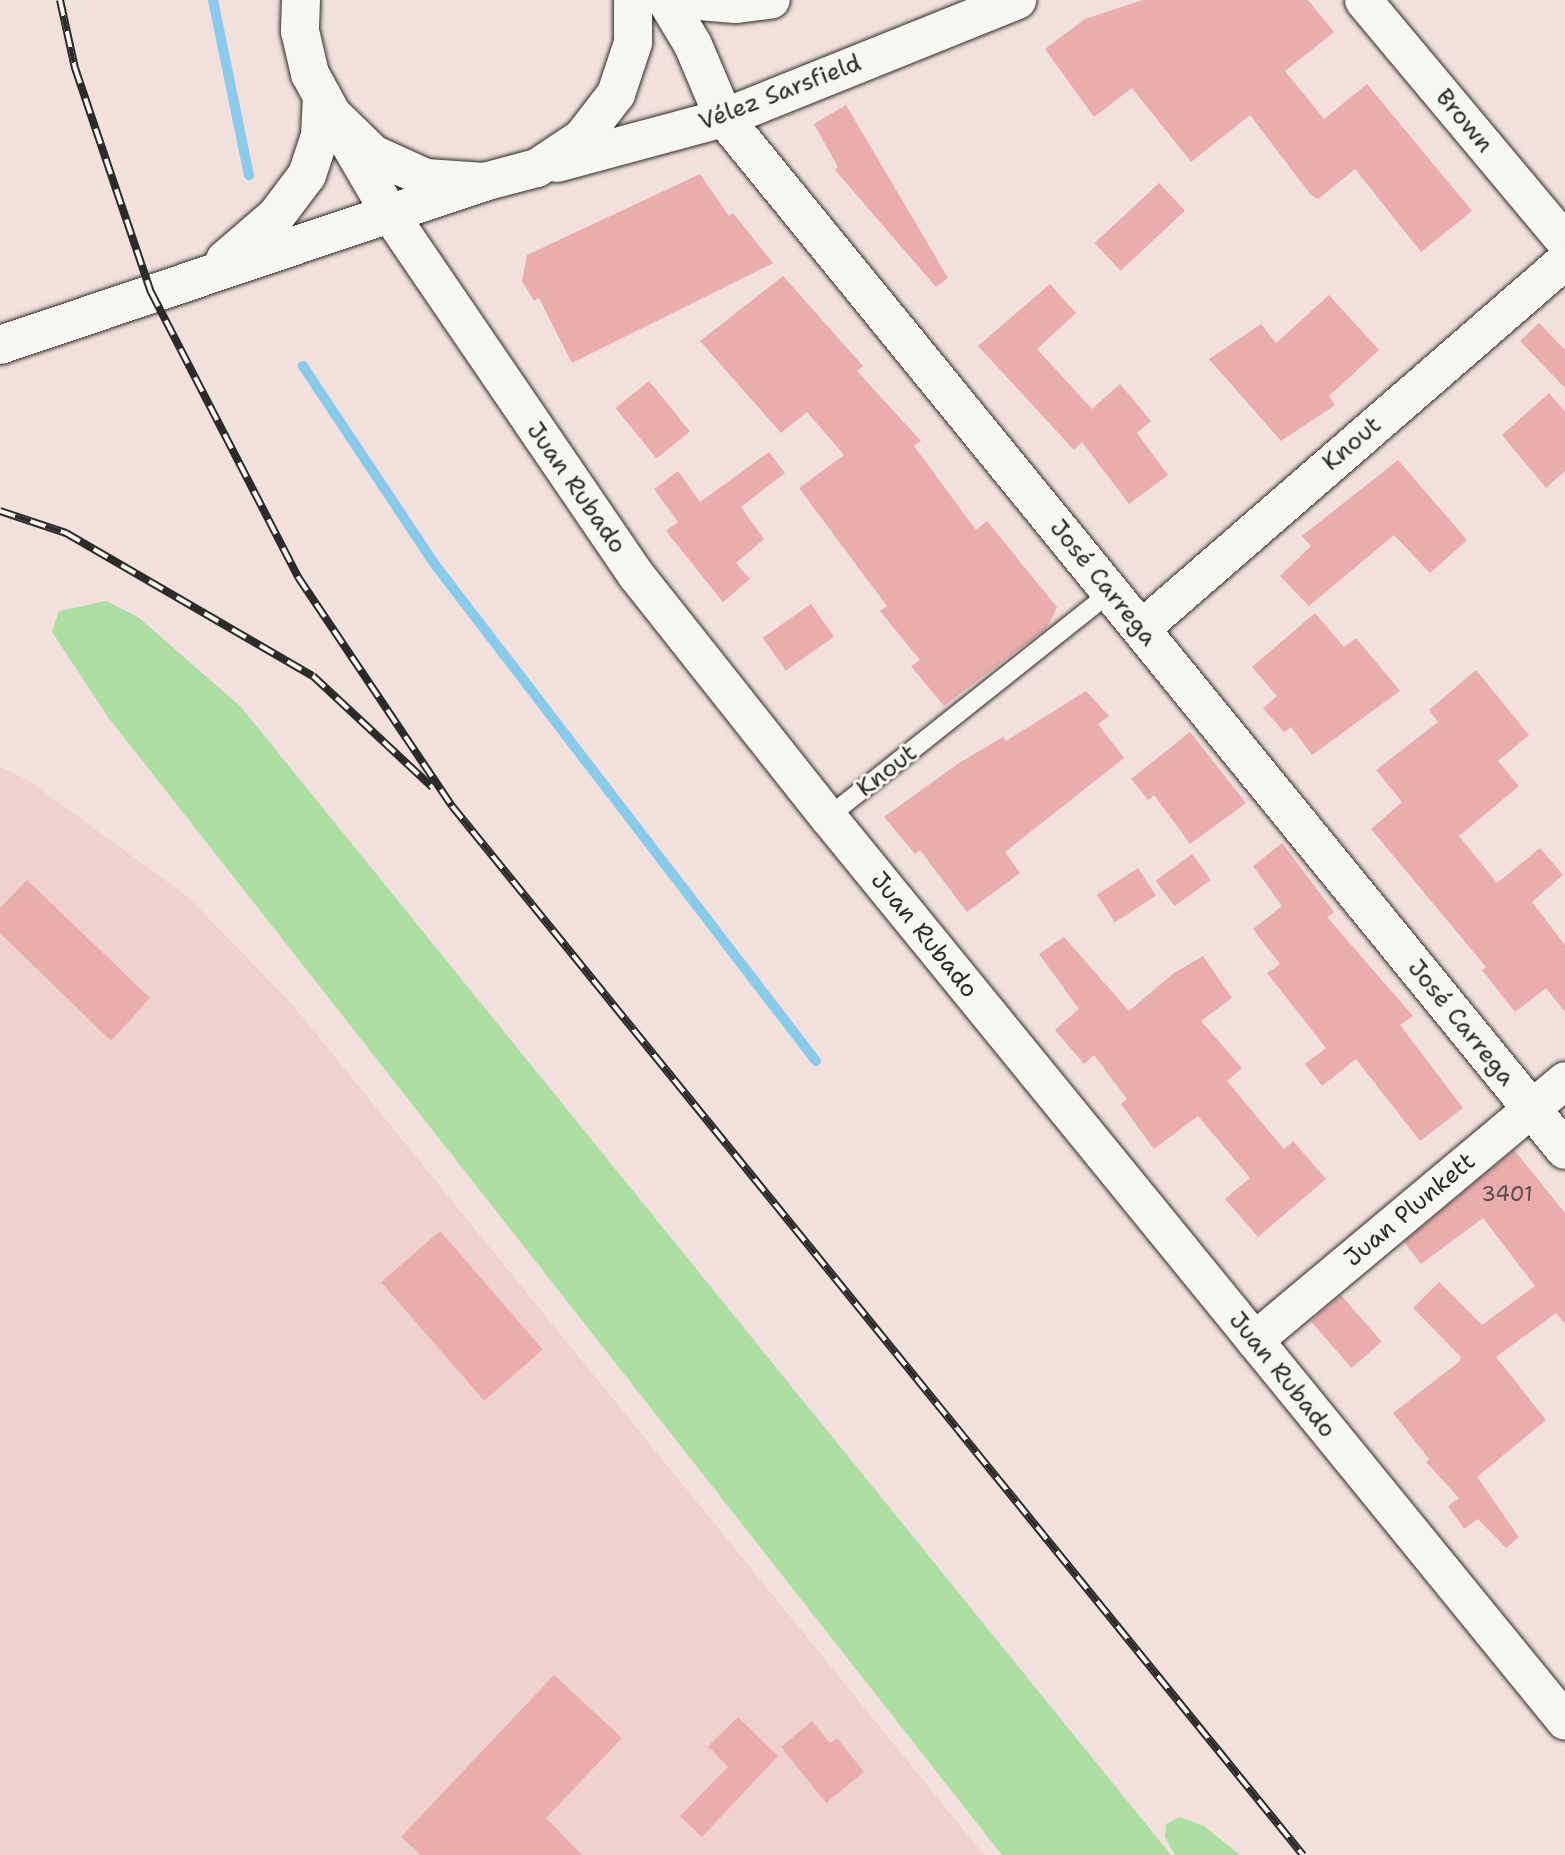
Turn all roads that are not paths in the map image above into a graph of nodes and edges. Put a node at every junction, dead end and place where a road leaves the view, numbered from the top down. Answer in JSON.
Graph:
{"nodes":[{"id":1,"x":301,"y":0,"type":"edge"},
{"id":2,"x":633,"y":0,"type":"edge"},
{"id":3,"x":666,"y":0,"type":"edge"},
{"id":4,"x":687,"y":0,"type":"edge"},
{"id":5,"x":771,"y":0,"type":"edge"},
{"id":6,"x":1017,"y":0,"type":"edge"},
{"id":7,"x":1363,"y":0,"type":"edge"},
{"id":8,"x":327,"y":105,"type":"junction"},
{"id":9,"x":724,"y":118,"type":"junction"},
{"id":10,"x":537,"y":168,"type":"junction"},
{"id":11,"x":484,"y":182,"type":"junction"},
{"id":12,"x":391,"y":216,"type":"junction"},
{"id":13,"x":1565,"y":242,"type":"edge"},
{"id":14,"x":1565,"y":260,"type":"edge"},
{"id":15,"x":212,"y":271,"type":"junction"},
{"id":16,"x":0,"y":345,"type":"edge"},
{"id":17,"x":1110,"y":593,"type":"junction"},
{"id":18,"x":1140,"y":629,"type":"junction"},
{"id":19,"x":828,"y":817,"type":"junction"},
{"id":20,"x":1565,"y":1080,"type":"edge"},
{"id":21,"x":1531,"y":1108,"type":"junction"},
{"id":22,"x":1565,"y":1150,"type":"edge"},
{"id":23,"x":1254,"y":1340,"type":"junction"},
{"id":24,"x":1565,"y":1721,"type":"edge"}],
"edges":[{"from":1,"to":8,"type":"main road"},
{"from":2,"to":10,"type":"main road"},
{"from":3,"to":9,"type":"main road","name":"José Carrega"},
{"from":4,"to":5,"type":"main road"},
{"from":6,"to":9,"type":"main road","name":"Vélez Sarsfield"},
{"from":7,"to":13,"type":"street","name":"Brown"},
{"from":8,"to":11,"type":"main road"},
{"from":8,"to":12,"type":"street","name":"Juan Rubado"},
{"from":8,"to":15,"type":"main road"},
{"from":9,"to":10,"type":"main road","name":"Vélez Sarsfield"},
{"from":9,"to":17,"type":"main road","name":"José Carrega"},
{"from":10,"to":11,"type":"main road","name":"Vélez Sarsfield"},
{"from":11,"to":12,"type":"main road","name":"Vélez Sarsfield"},
{"from":12,"to":15,"type":"main road","name":"Vélez Sarsfield"},
{"from":12,"to":19,"type":"street","name":"Juan Rubado"},
{"from":14,"to":18,"type":"street","name":"Knout"},
{"from":15,"to":16,"type":"main road","name":"Vélez Sarsfield"},
{"from":17,"to":18,"type":"main road","name":"José Carrega"},
{"from":17,"to":19,"type":"lane","name":"Knout"},
{"from":18,"to":21,"type":"main road","name":"José Carrega"},
{"from":19,"to":23,"type":"street","name":"Juan Rubado"},
{"from":20,"to":21,"type":"street","name":"Juan Plunkett"},
{"from":21,"to":22,"type":"main road","name":"José Carrega"},
{"from":21,"to":23,"type":"street","name":"Juan Plunkett"},
{"from":23,"to":24,"type":"street","name":"Juan Rubado"}]}
